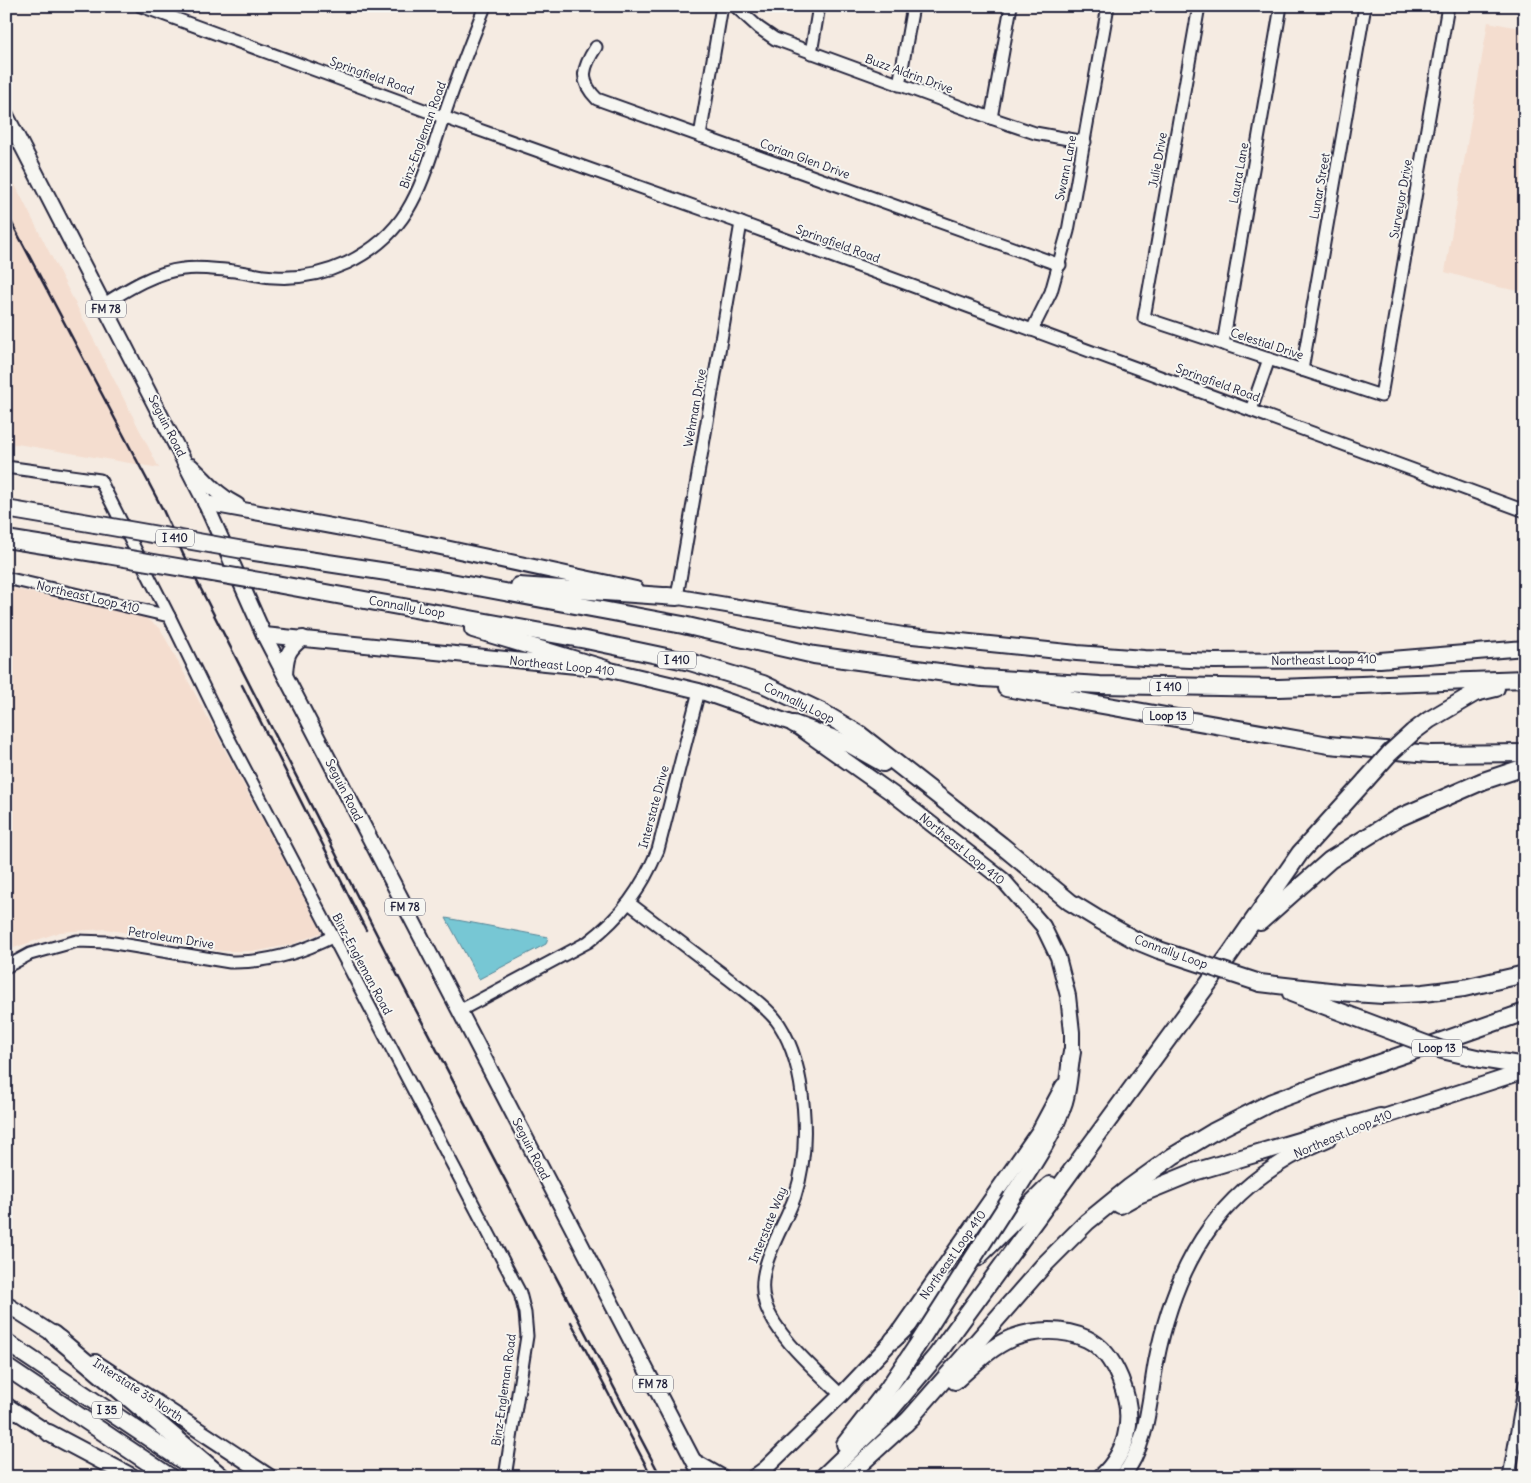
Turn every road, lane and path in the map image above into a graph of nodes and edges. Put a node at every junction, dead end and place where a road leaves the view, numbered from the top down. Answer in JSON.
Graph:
{"nodes":[{"id":1,"x":141,"y":6,"type":"edge"},
{"id":2,"x":485,"y":6,"type":"edge"},
{"id":3,"x":722,"y":6,"type":"edge"},
{"id":4,"x":735,"y":6,"type":"edge"},
{"id":5,"x":819,"y":6,"type":"edge"},
{"id":6,"x":913,"y":6,"type":"edge"},
{"id":7,"x":1011,"y":6,"type":"edge"},
{"id":8,"x":1108,"y":6,"type":"edge"},
{"id":9,"x":1199,"y":6,"type":"edge"},
{"id":10,"x":1281,"y":6,"type":"edge"},
{"id":11,"x":1365,"y":6,"type":"edge"},
{"id":12,"x":1448,"y":6,"type":"edge"},
{"id":13,"x":596,"y":47,"type":"dead end"},
{"id":14,"x":811,"y":53,"type":"junction"},
{"id":15,"x":899,"y":85,"type":"junction"},
{"id":16,"x":6,"y":115,"type":"edge"},
{"id":17,"x":444,"y":117,"type":"junction"},
{"id":18,"x":992,"y":118,"type":"junction"},
{"id":19,"x":700,"y":136,"type":"junction"},
{"id":20,"x":1085,"y":142,"type":"junction"},
{"id":21,"x":741,"y":223,"type":"junction"},
{"id":22,"x":1060,"y":265,"type":"junction"},
{"id":23,"x":104,"y":304,"type":"junction"},
{"id":24,"x":1144,"y":318,"type":"joint"},
{"id":25,"x":1032,"y":330,"type":"junction"},
{"id":26,"x":1223,"y":344,"type":"junction"},
{"id":27,"x":1269,"y":359,"type":"junction"},
{"id":28,"x":1302,"y":370,"type":"junction"},
{"id":29,"x":1381,"y":396,"type":"joint"},
{"id":30,"x":1251,"y":410,"type":"junction"},
{"id":31,"x":182,"y":456,"type":"junction"},
{"id":32,"x":6,"y":467,"type":"edge"},
{"id":33,"x":206,"y":503,"type":"junction"},
{"id":34,"x":6,"y":509,"type":"edge"},
{"id":35,"x":247,"y":510,"type":"junction"},
{"id":36,"x":1525,"y":511,"type":"edge"},
{"id":37,"x":6,"y":539,"type":"edge"},
{"id":38,"x":6,"y":578,"type":"edge"},
{"id":39,"x":440,"y":580,"type":"junction"},
{"id":40,"x":676,"y":597,"type":"junction"},
{"id":41,"x":397,"y":605,"type":"junction"},
{"id":42,"x":169,"y":616,"type":"junction"},
{"id":43,"x":264,"y":635,"type":"junction"},
{"id":44,"x":303,"y":638,"type":"junction"},
{"id":45,"x":1525,"y":648,"type":"edge"},
{"id":46,"x":814,"y":655,"type":"junction"},
{"id":47,"x":606,"y":669,"type":"junction"},
{"id":48,"x":285,"y":675,"type":"junction"},
{"id":49,"x":1525,"y":680,"type":"edge"},
{"id":50,"x":699,"y":691,"type":"junction"},
{"id":51,"x":794,"y":724,"type":"junction"},
{"id":52,"x":1525,"y":753,"type":"edge"},
{"id":53,"x":1525,"y":767,"type":"edge"},
{"id":54,"x":929,"y":788,"type":"junction"},
{"id":55,"x":629,"y":903,"type":"junction"},
{"id":56,"x":332,"y":937,"type":"junction"},
{"id":57,"x":1230,"y":954,"type":"junction"},
{"id":58,"x":6,"y":967,"type":"edge"},
{"id":59,"x":1525,"y":974,"type":"edge"},
{"id":60,"x":1260,"y":982,"type":"junction"},
{"id":61,"x":458,"y":1011,"type":"junction"},
{"id":62,"x":1525,"y":1012,"type":"edge"},
{"id":63,"x":1072,"y":1052,"type":"junction"},
{"id":64,"x":1525,"y":1066,"type":"edge"},
{"id":65,"x":1525,"y":1071,"type":"edge"},
{"id":66,"x":1380,"y":1117,"type":"junction"},
{"id":67,"x":1091,"y":1142,"type":"junction"},
{"id":68,"x":1087,"y":1222,"type":"junction"},
{"id":69,"x":6,"y":1304,"type":"edge"},
{"id":70,"x":53,"y":1334,"type":"junction"},
{"id":71,"x":894,"y":1340,"type":"junction"},
{"id":72,"x":6,"y":1342,"type":"edge"},
{"id":73,"x":6,"y":1367,"type":"edge"},
{"id":74,"x":1525,"y":1384,"type":"edge"},
{"id":75,"x":841,"y":1395,"type":"junction"},
{"id":76,"x":6,"y":1405,"type":"edge"},
{"id":77,"x":905,"y":1424,"type":"junction"},
{"id":78,"x":49,"y":1433,"type":"junction"},
{"id":79,"x":693,"y":1460,"type":"junction"},
{"id":80,"x":753,"y":1476,"type":"edge"},
{"id":81,"x":116,"y":1477,"type":"edge"},
{"id":82,"x":132,"y":1477,"type":"edge"},
{"id":83,"x":170,"y":1477,"type":"edge"},
{"id":84,"x":207,"y":1477,"type":"edge"},
{"id":85,"x":222,"y":1477,"type":"edge"},
{"id":86,"x":270,"y":1477,"type":"edge"},
{"id":87,"x":506,"y":1477,"type":"edge"},
{"id":88,"x":702,"y":1477,"type":"edge"},
{"id":89,"x":722,"y":1477,"type":"edge"},
{"id":90,"x":821,"y":1477,"type":"edge"},
{"id":91,"x":846,"y":1477,"type":"edge"},
{"id":92,"x":1101,"y":1477,"type":"edge"},
{"id":93,"x":1122,"y":1477,"type":"edge"},
{"id":94,"x":1509,"y":1477,"type":"edge"}],
"edges":[{"from":1,"to":17,"type":"street","name":"Springfield Road"},
{"from":2,"to":17,"type":"street","name":"Binz-Engleman Road"},
{"from":3,"to":19,"type":"street"},
{"from":4,"to":14,"type":"street","name":"Buzz Aldrin Drive"},
{"from":5,"to":14,"type":"street"},
{"from":6,"to":15,"type":"street"},
{"from":7,"to":18,"type":"street"},
{"from":8,"to":20,"type":"street","name":"Swann Lane"},
{"from":9,"to":24,"type":"street","name":"Julie Drive"},
{"from":10,"to":26,"type":"street","name":"Laura Lane"},
{"from":11,"to":28,"type":"street","name":"Lunar Street"},
{"from":12,"to":29,"type":"street","name":"Surveyor Drive"},
{"from":13,"to":19,"type":"street","name":"Corian Glen Drive"},
{"from":14,"to":15,"type":"street","name":"Buzz Aldrin Drive"},
{"from":15,"to":18,"type":"street","name":"Buzz Aldrin Drive"},
{"from":16,"to":23,"type":"main road","name":"Seguin Road","number":"FM 78"},
{"from":17,"to":21,"type":"street","name":"Springfield Road"},
{"from":17,"to":23,"type":"street","name":"Binz-Engleman Road"},
{"from":18,"to":20,"type":"street","name":"Buzz Aldrin Drive"},
{"from":19,"to":22,"type":"street","name":"Corian Glen Drive"},
{"from":20,"to":22,"type":"street","name":"Swann Lane"},
{"from":21,"to":25,"type":"street","name":"Springfield Road"},
{"from":21,"to":40,"type":"street","name":"Wehman Drive"},
{"from":22,"to":25,"type":"street","name":"Swann Lane"},
{"from":23,"to":31,"type":"main road","name":"Seguin Road","number":"FM 78"},
{"from":24,"to":26,"type":"street","name":"Celestial Drive"},
{"from":25,"to":30,"type":"street","name":"Springfield Road"},
{"from":26,"to":27,"type":"street","name":"Celestial Drive"},
{"from":27,"to":28,"type":"street","name":"Celestial Drive"},
{"from":27,"to":30,"type":"street"},
{"from":28,"to":29,"type":"street","name":"Celestial Drive"},
{"from":30,"to":36,"type":"street","name":"Springfield Road"},
{"from":31,"to":33,"type":"main road","name":"Seguin Road","number":"FM 78"},
{"from":31,"to":35,"type":"main road"},
{"from":32,"to":42,"type":"street","name":"Binz-Engleman Road"},
{"from":33,"to":35,"type":"main road","name":"Northeast Loop 410"},
{"from":33,"to":43,"type":"main road","name":"Seguin Road","number":"FM 78"},
{"from":34,"to":39,"type":"highway","number":"I 410","bridge":true},
{"from":35,"to":40,"type":"main road","name":"Northeast Loop 410"},
{"from":37,"to":41,"type":"highway","name":"Connally Loop","number":"I 410","bridge":true},
{"from":38,"to":42,"type":"street","name":"Northeast Loop 410"},
{"from":39,"to":40,"type":"highway"},
{"from":39,"to":46,"type":"highway","number":"I 410"},
{"from":40,"to":45,"type":"main road","name":"Northeast Loop 410"},
{"from":41,"to":47,"type":"highway"},
{"from":41,"to":54,"type":"highway","name":"Connally Loop","number":"I 410"},
{"from":42,"to":56,"type":"street","name":"Binz-Engleman Road"},
{"from":43,"to":44,"type":"main road","name":"Northeast Loop 410"},
{"from":43,"to":48,"type":"main road","name":"Seguin Road","number":"FM 78"},
{"from":44,"to":47,"type":"main road","name":"Northeast Loop 410"},
{"from":44,"to":48,"type":"main road"},
{"from":46,"to":49,"type":"highway","number":"I 410"},
{"from":46,"to":52,"type":"highway","number":"Loop 13"},
{"from":47,"to":50,"type":"main road","name":"Northeast Loop 410"},
{"from":48,"to":61,"type":"main road","name":"Seguin Road","number":"FM 78"},
{"from":49,"to":57,"type":"highway","bridge":true},
{"from":50,"to":51,"type":"main road","name":"Northeast Loop 410"},
{"from":50,"to":55,"type":"street","name":"Interstate Drive"},
{"from":51,"to":54,"type":"highway"},
{"from":51,"to":63,"type":"main road","name":"Northeast Loop 410"},
{"from":53,"to":57,"type":"highway"},
{"from":54,"to":60,"type":"highway","name":"Connally Loop","number":"I 410","bridge":true},
{"from":55,"to":61,"type":"street","name":"Interstate Drive"},
{"from":55,"to":75,"type":"street","name":"Interstate Way"},
{"from":56,"to":58,"type":"street","name":"Petroleum Drive"},
{"from":56,"to":87,"type":"street","name":"Binz-Engleman Road"},
{"from":57,"to":67,"type":"highway"},
{"from":59,"to":60,"type":"highway","name":"Connally Loop","number":"I 410"},
{"from":60,"to":64,"type":"highway","number":"Loop 13","bridge":true},
{"from":61,"to":79,"type":"main road","name":"Seguin Road","number":"FM 78"},
{"from":62,"to":68,"type":"highway"},
{"from":63,"to":71,"type":"main road","name":"Northeast Loop 410"},
{"from":63,"to":90,"type":"highway","bridge":true},
{"from":65,"to":66,"type":"main road","name":"Northeast Loop 410"},
{"from":66,"to":68,"type":"highway"},
{"from":66,"to":93,"type":"main road","name":"Northeast Loop 410"},
{"from":67,"to":71,"type":"highway"},
{"from":67,"to":90,"type":"highway"},
{"from":68,"to":77,"type":"highway"},
{"from":69,"to":70,"type":"main road","name":"Interstate 35 North"},
{"from":70,"to":85,"type":"highway"},
{"from":70,"to":86,"type":"main road","name":"Interstate 35 North"},
{"from":71,"to":75,"type":"main road","name":"Northeast Loop 410"},
{"from":72,"to":84,"type":"highway","number":"I 35"},
{"from":73,"to":83,"type":"highway","number":"I 35"},
{"from":74,"to":94,"type":"street"},
{"from":75,"to":80,"type":"main road","name":"Northeast Loop 410"},
{"from":76,"to":78,"type":"main road"},
{"from":77,"to":91,"type":"highway"},
{"from":77,"to":92,"type":"highway"},
{"from":78,"to":81,"type":"main road"},
{"from":78,"to":82,"type":"highway"},
{"from":79,"to":88,"type":"main road","number":"FM 78"},
{"from":79,"to":89,"type":"main road"}]}
